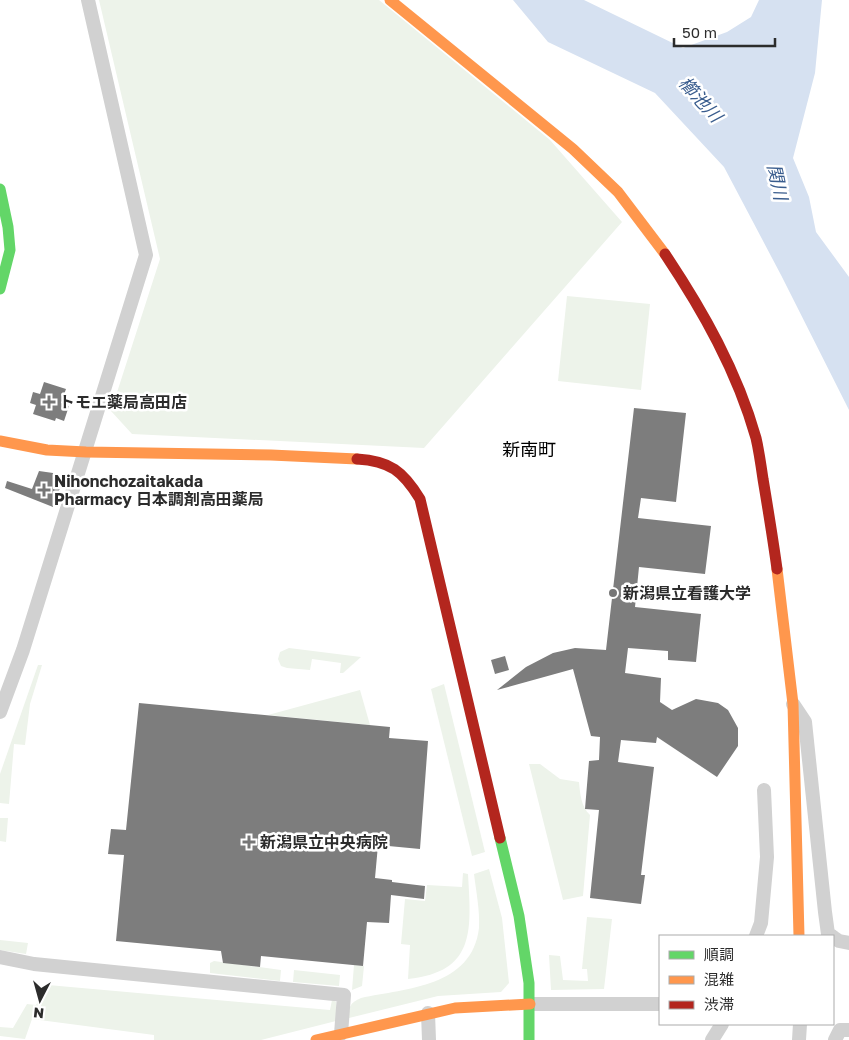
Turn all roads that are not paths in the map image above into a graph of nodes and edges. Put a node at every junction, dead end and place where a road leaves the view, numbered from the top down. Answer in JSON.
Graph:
{"nodes":[{"id":1,"x":88,"y":0,"type":"edge"},
{"id":2,"x":390,"y":0,"type":"edge"},
{"id":3,"x":0,"y":189,"type":"edge"},
{"id":4,"x":0,"y":290,"type":"edge"},
{"id":5,"x":0,"y":441,"type":"edge"},
{"id":6,"x":86,"y":452,"type":"junction"},
{"id":7,"x":793,"y":704,"type":"junction"},
{"id":8,"x":0,"y":712,"type":"edge"},
{"id":9,"x":764,"y":790,"type":"dead end"},
{"id":10,"x":756,"y":935,"type":"edge"},
{"id":11,"x":799,"y":935,"type":"edge"},
{"id":12,"x":830,"y":935,"type":"edge"},
{"id":13,"x":834,"y":937,"type":"edge"},
{"id":14,"x":849,"y":943,"type":"edge"},
{"id":15,"x":0,"y":957,"type":"edge"},
{"id":16,"x":530,"y":1004,"type":"junction"},
{"id":17,"x":659,"y":1004,"type":"edge"},
{"id":18,"x":428,"y":1012,"type":"junction"},
{"id":19,"x":721,"y":1025,"type":"edge"},
{"id":20,"x":800,"y":1025,"type":"edge"},
{"id":21,"x":849,"y":1030,"type":"edge"},
{"id":22,"x":341,"y":1034,"type":"junction"},
{"id":23,"x":369,"y":1034,"type":"edge"},
{"id":24,"x":316,"y":1040,"type":"edge"},
{"id":25,"x":429,"y":1040,"type":"edge"},
{"id":26,"x":529,"y":1040,"type":"edge"},
{"id":27,"x":712,"y":1040,"type":"edge"},
{"id":28,"x":800,"y":1040,"type":"edge"},
{"id":29,"x":835,"y":1040,"type":"edge"}],
"edges":[{"from":1,"to":6,"type":"street"},
{"from":2,"to":7,"type":"street"},
{"from":3,"to":4,"type":"street"},
{"from":5,"to":6,"type":"street"},
{"from":6,"to":8,"type":"street"},
{"from":6,"to":16,"type":"street"},
{"from":7,"to":11,"type":"street"},
{"from":7,"to":12,"type":"street"},
{"from":9,"to":10,"type":"street"},
{"from":13,"to":14,"type":"street"},
{"from":15,"to":22,"type":"street"},
{"from":16,"to":17,"type":"street"},
{"from":16,"to":18,"type":"street"},
{"from":16,"to":26,"type":"street"},
{"from":18,"to":23,"type":"street"},
{"from":18,"to":25,"type":"street"},
{"from":19,"to":27,"type":"street"},
{"from":20,"to":28,"type":"street"},
{"from":21,"to":29,"type":"street"},
{"from":22,"to":23,"type":"street"},
{"from":22,"to":24,"type":"street"}]}
